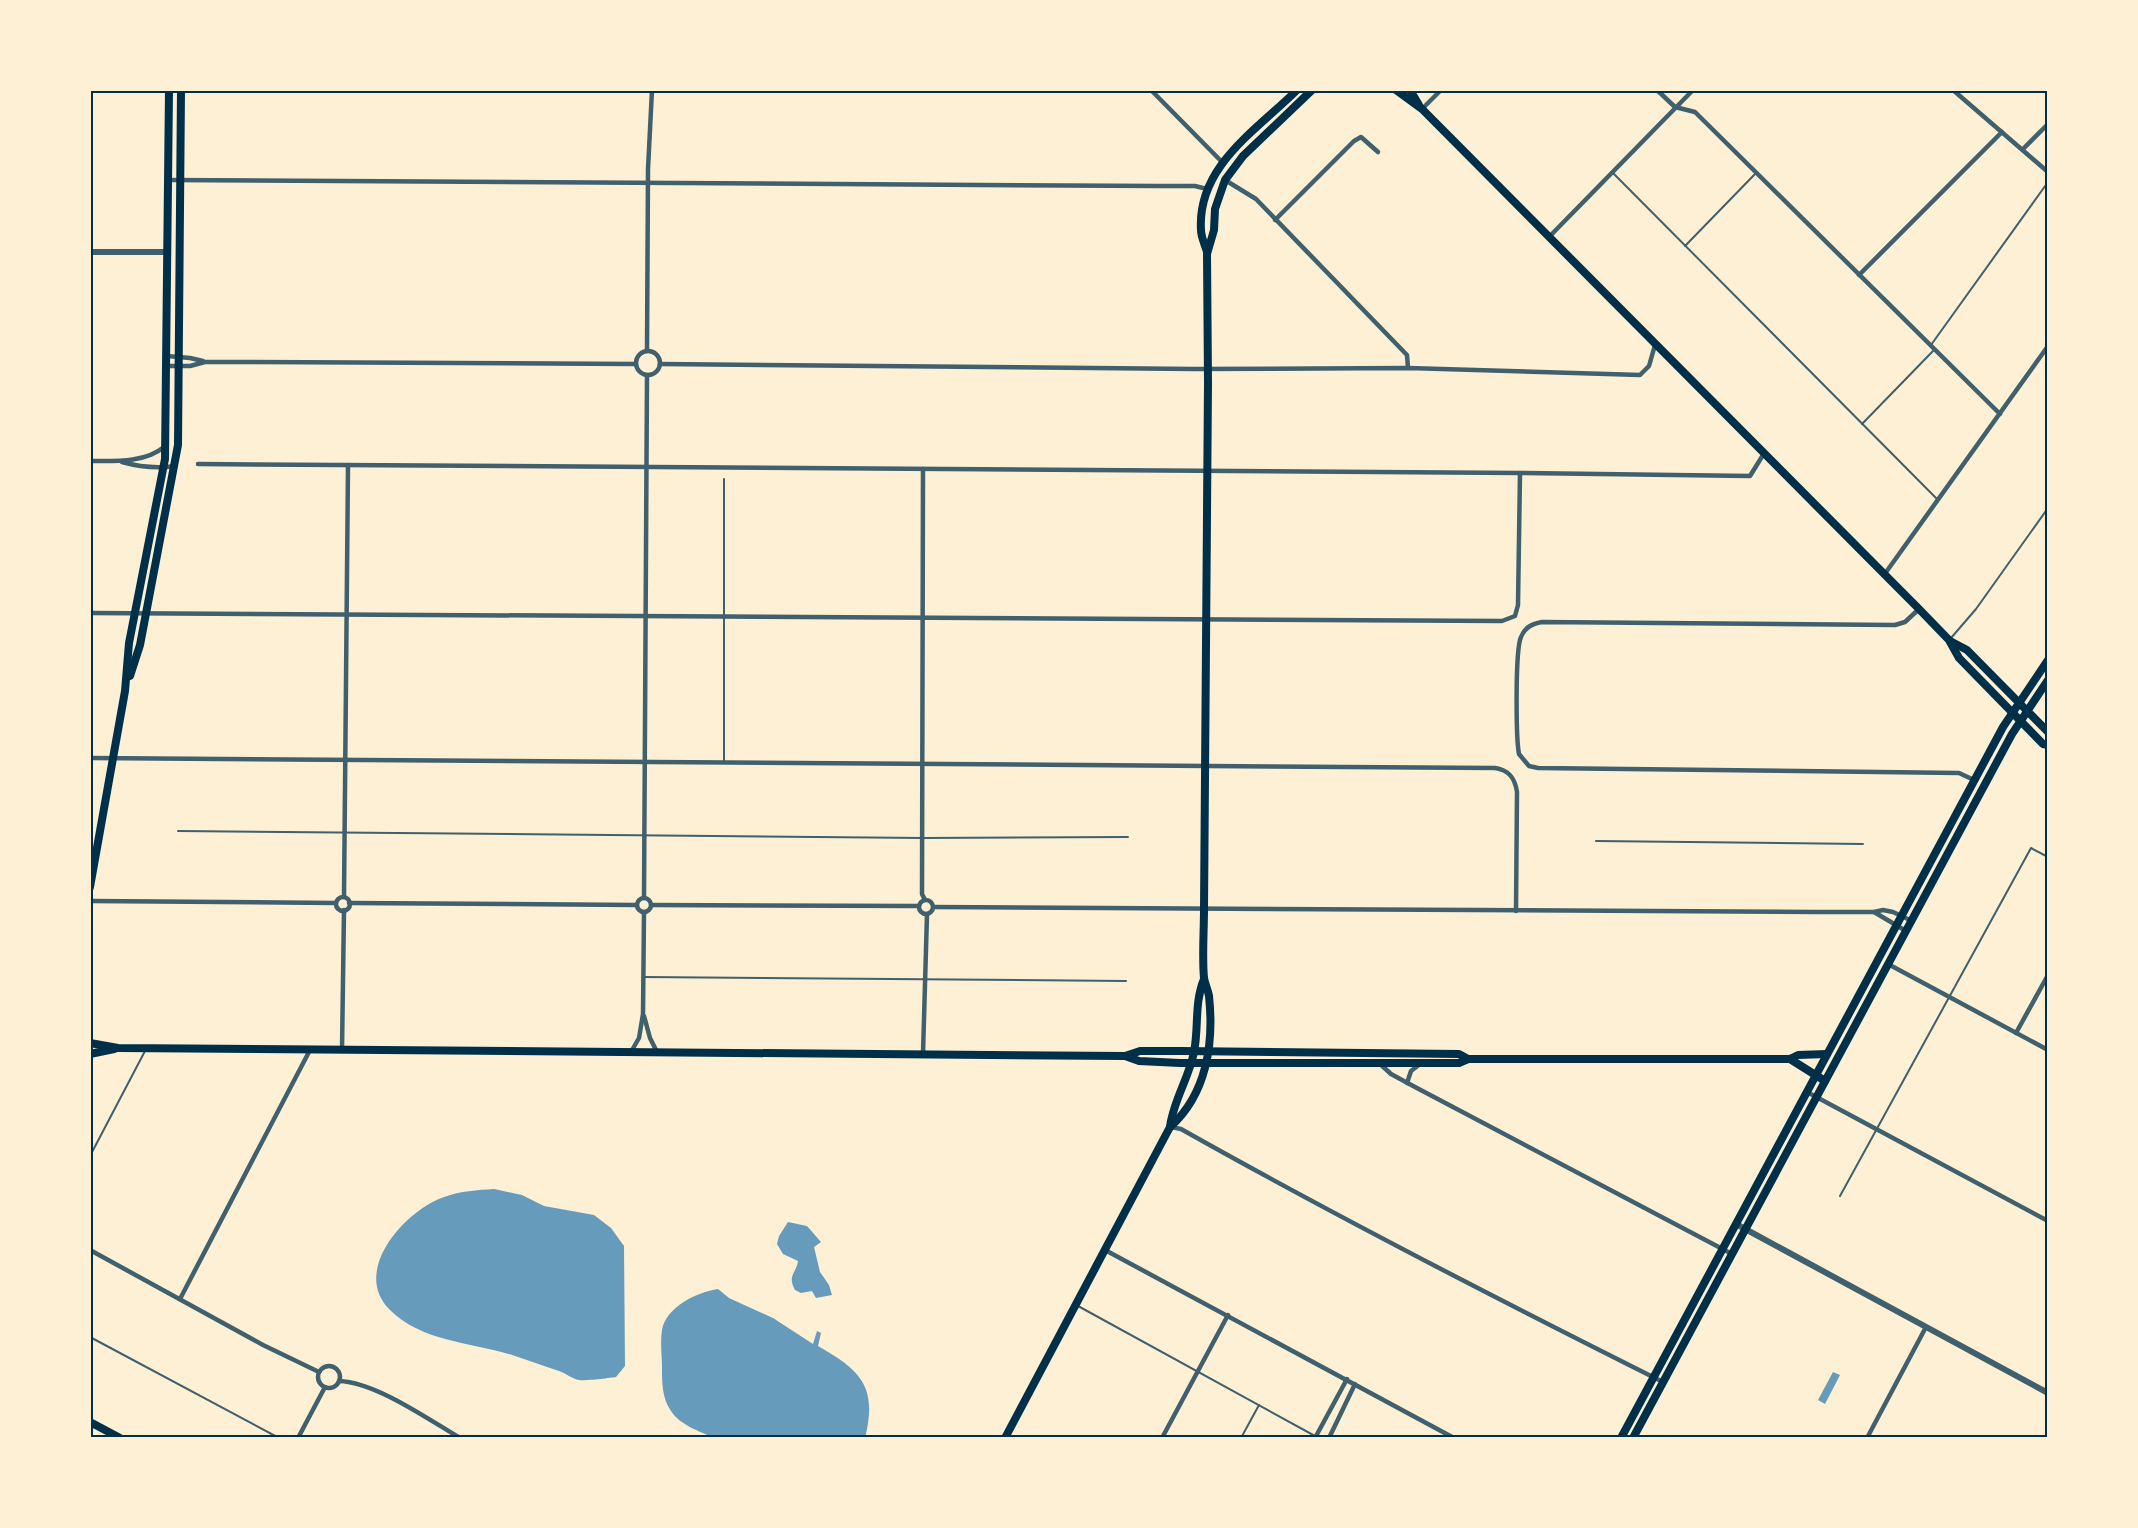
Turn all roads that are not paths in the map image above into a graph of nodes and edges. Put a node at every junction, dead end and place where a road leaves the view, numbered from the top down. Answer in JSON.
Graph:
{"nodes":[{"id":1,"x":169,"y":90,"type":"edge"},
{"id":2,"x":181,"y":90,"type":"edge"},
{"id":3,"x":652,"y":90,"type":"edge"},
{"id":4,"x":1150,"y":90,"type":"edge"},
{"id":5,"x":1297,"y":90,"type":"edge"},
{"id":6,"x":1312,"y":90,"type":"edge"},
{"id":7,"x":1396,"y":90,"type":"edge"},
{"id":8,"x":1410,"y":90,"type":"edge"},
{"id":9,"x":1441,"y":90,"type":"edge"},
{"id":10,"x":1657,"y":90,"type":"edge"},
{"id":11,"x":1693,"y":90,"type":"edge"},
{"id":12,"x":1953,"y":90,"type":"edge"},
{"id":13,"x":1675,"y":108,"type":"junction"},
{"id":14,"x":1422,"y":109,"type":"junction"},
{"id":15,"x":2048,"y":124,"type":"edge"},
{"id":16,"x":2002,"y":132,"type":"junction"},
{"id":17,"x":2023,"y":149,"type":"junction"},
{"id":18,"x":1378,"y":152,"type":"dead end"},
{"id":19,"x":1222,"y":162,"type":"junction"},
{"id":20,"x":1612,"y":172,"type":"junction"},
{"id":21,"x":1756,"y":172,"type":"junction"},
{"id":22,"x":2048,"y":172,"type":"edge"},
{"id":23,"x":168,"y":180,"type":"junction"},
{"id":24,"x":1225,"y":180,"type":"junction"},
{"id":25,"x":180,"y":181,"type":"junction"},
{"id":26,"x":2048,"y":182,"type":"edge"},
{"id":27,"x":648,"y":183,"type":"junction"},
{"id":28,"x":1207,"y":189,"type":"junction"},
{"id":29,"x":1275,"y":220,"type":"junction"},
{"id":30,"x":1549,"y":237,"type":"junction"},
{"id":31,"x":1685,"y":246,"type":"junction"},
{"id":32,"x":90,"y":252,"type":"edge"},
{"id":33,"x":168,"y":252,"type":"junction"},
{"id":34,"x":1207,"y":254,"type":"junction"},
{"id":35,"x":1859,"y":275,"type":"junction"},
{"id":36,"x":1655,"y":345,"type":"junction"},
{"id":37,"x":2048,"y":346,"type":"edge"},
{"id":38,"x":1933,"y":347,"type":"junction"},
{"id":39,"x":647,"y":351,"type":"junction"},
{"id":40,"x":167,"y":356,"type":"junction"},
{"id":41,"x":178,"y":356,"type":"junction"},
{"id":42,"x":206,"y":362,"type":"junction"},
{"id":43,"x":635,"y":364,"type":"junction"},
{"id":44,"x":660,"y":364,"type":"junction"},
{"id":45,"x":167,"y":366,"type":"junction"},
{"id":46,"x":178,"y":366,"type":"junction"},
{"id":47,"x":1407,"y":368,"type":"junction"},
{"id":48,"x":1208,"y":369,"type":"junction"},
{"id":49,"x":647,"y":376,"type":"junction"},
{"id":50,"x":2000,"y":414,"type":"junction"},
{"id":51,"x":1862,"y":424,"type":"junction"},
{"id":52,"x":166,"y":445,"type":"junction"},
{"id":53,"x":1763,"y":455,"type":"junction"},
{"id":54,"x":90,"y":461,"type":"edge"},
{"id":55,"x":119,"y":461,"type":"junction"},
{"id":56,"x":198,"y":464,"type":"dead end"},
{"id":57,"x":348,"y":465,"type":"junction"},
{"id":58,"x":175,"y":466,"type":"junction"},
{"id":59,"x":647,"y":466,"type":"junction"},
{"id":60,"x":164,"y":468,"type":"junction"},
{"id":61,"x":923,"y":469,"type":"junction"},
{"id":62,"x":1208,"y":471,"type":"junction"},
{"id":63,"x":1520,"y":473,"type":"junction"},
{"id":64,"x":724,"y":479,"type":"dead end"},
{"id":65,"x":1938,"y":500,"type":"junction"},
{"id":66,"x":2048,"y":508,"type":"edge"},
{"id":67,"x":1884,"y":574,"type":"junction"},
{"id":68,"x":1919,"y":609,"type":"junction"},
{"id":69,"x":90,"y":614,"type":"edge"},
{"id":70,"x":135,"y":614,"type":"junction"},
{"id":71,"x":146,"y":614,"type":"junction"},
{"id":72,"x":346,"y":615,"type":"junction"},
{"id":73,"x":645,"y":615,"type":"junction"},
{"id":74,"x":724,"y":616,"type":"junction"},
{"id":75,"x":923,"y":617,"type":"junction"},
{"id":76,"x":1207,"y":620,"type":"junction"},
{"id":77,"x":1949,"y":640,"type":"junction"},
{"id":78,"x":2048,"y":660,"type":"edge"},
{"id":79,"x":2048,"y":680,"type":"edge"},
{"id":80,"x":126,"y":692,"type":"junction"},
{"id":81,"x":2019,"y":702,"type":"junction"},
{"id":82,"x":2027,"y":710,"type":"junction"},
{"id":83,"x":2012,"y":711,"type":"junction"},
{"id":84,"x":2020,"y":720,"type":"junction"},
{"id":85,"x":2048,"y":732,"type":"edge"},
{"id":86,"x":2048,"y":745,"type":"edge"},
{"id":87,"x":90,"y":758,"type":"edge"},
{"id":88,"x":113,"y":759,"type":"junction"},
{"id":89,"x":345,"y":761,"type":"junction"},
{"id":90,"x":645,"y":762,"type":"junction"},
{"id":91,"x":724,"y":763,"type":"junction"},
{"id":92,"x":923,"y":764,"type":"junction"},
{"id":93,"x":1206,"y":766,"type":"junction"},
{"id":94,"x":1974,"y":781,"type":"junction"},
{"id":95,"x":178,"y":831,"type":"dead end"},
{"id":96,"x":344,"y":834,"type":"junction"},
{"id":97,"x":644,"y":835,"type":"junction"},
{"id":98,"x":1128,"y":837,"type":"dead end"},
{"id":99,"x":923,"y":838,"type":"junction"},
{"id":100,"x":1596,"y":841,"type":"dead end"},
{"id":101,"x":1863,"y":844,"type":"dead end"},
{"id":102,"x":2048,"y":857,"type":"edge"},
{"id":103,"x":90,"y":887,"type":"edge"},
{"id":104,"x":344,"y":897,"type":"junction"},
{"id":105,"x":644,"y":898,"type":"junction"},
{"id":106,"x":925,"y":900,"type":"junction"},
{"id":107,"x":90,"y":901,"type":"edge"},
{"id":108,"x":336,"y":903,"type":"junction"},
{"id":109,"x":349,"y":903,"type":"junction"},
{"id":110,"x":637,"y":905,"type":"junction"},
{"id":111,"x":651,"y":905,"type":"junction"},
{"id":112,"x":919,"y":906,"type":"junction"},
{"id":113,"x":933,"y":907,"type":"junction"},
{"id":114,"x":1204,"y":909,"type":"junction"},
{"id":115,"x":344,"y":910,"type":"junction"},
{"id":116,"x":1516,"y":911,"type":"junction"},
{"id":117,"x":644,"y":912,"type":"junction"},
{"id":118,"x":1874,"y":912,"type":"junction"},
{"id":119,"x":927,"y":914,"type":"junction"},
{"id":120,"x":1902,"y":916,"type":"junction"},
{"id":121,"x":1912,"y":921,"type":"junction"},
{"id":122,"x":1896,"y":926,"type":"junction"},
{"id":123,"x":1906,"y":931,"type":"junction"},
{"id":124,"x":1888,"y":964,"type":"junction"},
{"id":125,"x":2048,"y":975,"type":"edge"},
{"id":126,"x":643,"y":977,"type":"junction"},
{"id":127,"x":925,"y":979,"type":"junction"},
{"id":128,"x":1204,"y":979,"type":"junction"},
{"id":129,"x":1126,"y":981,"type":"dead end"},
{"id":130,"x":1949,"y":996,"type":"junction"},
{"id":131,"x":643,"y":1014,"type":"junction"},
{"id":132,"x":2016,"y":1033,"type":"junction"},
{"id":133,"x":90,"y":1043,"type":"edge"},
{"id":134,"x":118,"y":1048,"type":"junction"},
{"id":135,"x":146,"y":1048,"type":"junction"},
{"id":136,"x":310,"y":1050,"type":"junction"},
{"id":137,"x":342,"y":1050,"type":"junction"},
{"id":138,"x":2048,"y":1050,"type":"edge"},
{"id":139,"x":1194,"y":1051,"type":"junction"},
{"id":140,"x":1209,"y":1051,"type":"junction"},
{"id":141,"x":632,"y":1052,"type":"junction"},
{"id":142,"x":657,"y":1052,"type":"junction"},
{"id":143,"x":90,"y":1054,"type":"edge"},
{"id":144,"x":923,"y":1054,"type":"junction"},
{"id":145,"x":1827,"y":1054,"type":"junction"},
{"id":146,"x":1125,"y":1056,"type":"junction"},
{"id":147,"x":1468,"y":1059,"type":"junction"},
{"id":148,"x":1790,"y":1059,"type":"junction"},
{"id":149,"x":1192,"y":1063,"type":"junction"},
{"id":150,"x":1207,"y":1063,"type":"junction"},
{"id":151,"x":1379,"y":1063,"type":"junction"},
{"id":152,"x":1421,"y":1063,"type":"junction"},
{"id":153,"x":1816,"y":1075,"type":"junction"},
{"id":154,"x":1825,"y":1081,"type":"junction"},
{"id":155,"x":1407,"y":1083,"type":"junction"},
{"id":156,"x":1807,"y":1092,"type":"junction"},
{"id":157,"x":1816,"y":1097,"type":"junction"},
{"id":158,"x":1170,"y":1127,"type":"junction"},
{"id":159,"x":1876,"y":1129,"type":"junction"},
{"id":160,"x":90,"y":1156,"type":"edge"},
{"id":161,"x":1840,"y":1196,"type":"dead end"},
{"id":162,"x":2048,"y":1221,"type":"edge"},
{"id":163,"x":1736,"y":1224,"type":"junction"},
{"id":164,"x":1746,"y":1229,"type":"junction"},
{"id":165,"x":1722,"y":1249,"type":"junction"},
{"id":166,"x":90,"y":1250,"type":"edge"},
{"id":167,"x":1105,"y":1250,"type":"junction"},
{"id":168,"x":1732,"y":1254,"type":"junction"},
{"id":169,"x":180,"y":1299,"type":"junction"},
{"id":170,"x":1076,"y":1305,"type":"junction"},
{"id":171,"x":1228,"y":1316,"type":"junction"},
{"id":172,"x":1926,"y":1327,"type":"junction"},
{"id":173,"x":90,"y":1337,"type":"edge"},
{"id":174,"x":319,"y":1372,"type":"junction"},
{"id":175,"x":1198,"y":1372,"type":"junction"},
{"id":176,"x":1654,"y":1377,"type":"junction"},
{"id":177,"x":1347,"y":1379,"type":"junction"},
{"id":178,"x":339,"y":1381,"type":"junction"},
{"id":179,"x":1663,"y":1382,"type":"junction"},
{"id":180,"x":1355,"y":1384,"type":"junction"},
{"id":181,"x":325,"y":1387,"type":"junction"},
{"id":182,"x":2048,"y":1393,"type":"edge"},
{"id":183,"x":1259,"y":1404,"type":"junction"},
{"id":184,"x":90,"y":1422,"type":"edge"},
{"id":185,"x":1316,"y":1437,"type":"edge"},
{"id":186,"x":120,"y":1438,"type":"edge"},
{"id":187,"x":279,"y":1438,"type":"edge"},
{"id":188,"x":298,"y":1438,"type":"edge"},
{"id":189,"x":460,"y":1438,"type":"edge"},
{"id":190,"x":1005,"y":1438,"type":"edge"},
{"id":191,"x":1162,"y":1438,"type":"edge"},
{"id":192,"x":1241,"y":1438,"type":"edge"},
{"id":193,"x":1329,"y":1438,"type":"edge"},
{"id":194,"x":1454,"y":1438,"type":"edge"},
{"id":195,"x":1621,"y":1438,"type":"edge"},
{"id":196,"x":1633,"y":1438,"type":"edge"},
{"id":197,"x":1867,"y":1438,"type":"edge"}],
"edges":[{"from":1,"to":23,"type":"main road"},
{"from":2,"to":25,"type":"main road"},
{"from":3,"to":27,"type":"street"},
{"from":4,"to":19,"type":"street"},
{"from":5,"to":19,"type":"main road"},
{"from":6,"to":24,"type":"main road"},
{"from":7,"to":14,"type":"main road"},
{"from":8,"to":14,"type":"main road"},
{"from":9,"to":14,"type":"street"},
{"from":10,"to":13,"type":"street"},
{"from":11,"to":13,"type":"street"},
{"from":12,"to":16,"type":"street"},
{"from":13,"to":20,"type":"street"},
{"from":13,"to":21,"type":"street"},
{"from":14,"to":30,"type":"main road"},
{"from":15,"to":17,"type":"street"},
{"from":16,"to":17,"type":"street"},
{"from":16,"to":35,"type":"street"},
{"from":17,"to":22,"type":"street"},
{"from":18,"to":29,"type":"street"},
{"from":19,"to":28,"type":"main road"},
{"from":20,"to":30,"type":"street"},
{"from":20,"to":31,"type":"lane"},
{"from":21,"to":31,"type":"lane"},
{"from":21,"to":35,"type":"street"},
{"from":23,"to":25,"type":"street"},
{"from":23,"to":33,"type":"main road"},
{"from":24,"to":29,"type":"street"},
{"from":24,"to":34,"type":"main road"},
{"from":25,"to":27,"type":"street"},
{"from":25,"to":41,"type":"main road"},
{"from":26,"to":38,"type":"lane"},
{"from":27,"to":28,"type":"street"},
{"from":27,"to":39,"type":"street"},
{"from":28,"to":34,"type":"main road"},
{"from":29,"to":47,"type":"street"},
{"from":30,"to":36,"type":"main road"},
{"from":31,"to":51,"type":"lane"},
{"from":32,"to":33,"type":"street"},
{"from":33,"to":40,"type":"main road"},
{"from":34,"to":48,"type":"main road"},
{"from":35,"to":38,"type":"street"},
{"from":36,"to":47,"type":"street"},
{"from":36,"to":53,"type":"main road"},
{"from":37,"to":50,"type":"street"},
{"from":38,"to":50,"type":"street"},
{"from":38,"to":51,"type":"lane"},
{"from":39,"to":43,"type":"street"},
{"from":39,"to":44,"type":"street"},
{"from":40,"to":41,"type":"street"},
{"from":40,"to":45,"type":"main road"},
{"from":41,"to":42,"type":"street"},
{"from":41,"to":46,"type":"main road"},
{"from":42,"to":43,"type":"street"},
{"from":42,"to":46,"type":"street"},
{"from":43,"to":49,"type":"street"},
{"from":44,"to":48,"type":"street"},
{"from":44,"to":49,"type":"street"},
{"from":45,"to":46,"type":"street"},
{"from":45,"to":52,"type":"main road"},
{"from":46,"to":58,"type":"main road"},
{"from":47,"to":48,"type":"street"},
{"from":48,"to":62,"type":"main road"},
{"from":49,"to":59,"type":"street"},
{"from":50,"to":65,"type":"street"},
{"from":51,"to":65,"type":"lane"},
{"from":52,"to":55,"type":"street"},
{"from":52,"to":60,"type":"main road"},
{"from":53,"to":63,"type":"street"},
{"from":53,"to":67,"type":"main road"},
{"from":54,"to":55,"type":"street"},
{"from":55,"to":60,"type":"street"},
{"from":56,"to":57,"type":"street"},
{"from":57,"to":59,"type":"street"},
{"from":57,"to":72,"type":"street"},
{"from":58,"to":60,"type":"street"},
{"from":58,"to":71,"type":"main road"},
{"from":59,"to":61,"type":"street"},
{"from":59,"to":73,"type":"street"},
{"from":60,"to":70,"type":"main road"},
{"from":61,"to":62,"type":"street"},
{"from":61,"to":75,"type":"street"},
{"from":62,"to":63,"type":"street"},
{"from":62,"to":76,"type":"main road"},
{"from":63,"to":76,"type":"street"},
{"from":64,"to":74,"type":"lane"},
{"from":65,"to":67,"type":"street"},
{"from":66,"to":77,"type":"lane"},
{"from":67,"to":68,"type":"main road"},
{"from":68,"to":77,"type":"main road"},
{"from":68,"to":94,"type":"street"},
{"from":69,"to":70,"type":"street"},
{"from":70,"to":71,"type":"street"},
{"from":70,"to":80,"type":"main road"},
{"from":71,"to":72,"type":"street"},
{"from":71,"to":80,"type":"main road"},
{"from":72,"to":73,"type":"street"},
{"from":72,"to":89,"type":"street"},
{"from":73,"to":74,"type":"street"},
{"from":73,"to":90,"type":"street"},
{"from":74,"to":75,"type":"street"},
{"from":74,"to":91,"type":"lane"},
{"from":75,"to":76,"type":"street"},
{"from":75,"to":92,"type":"street"},
{"from":76,"to":93,"type":"main road"},
{"from":77,"to":81,"type":"main road"},
{"from":77,"to":83,"type":"main road"},
{"from":78,"to":81,"type":"main road"},
{"from":79,"to":82,"type":"main road"},
{"from":80,"to":88,"type":"main road"},
{"from":81,"to":82,"type":"main road"},
{"from":81,"to":83,"type":"main road"},
{"from":82,"to":84,"type":"main road"},
{"from":82,"to":85,"type":"main road"},
{"from":83,"to":84,"type":"main road"},
{"from":83,"to":94,"type":"main road"},
{"from":84,"to":86,"type":"main road"},
{"from":84,"to":121,"type":"main road"},
{"from":87,"to":88,"type":"street"},
{"from":88,"to":89,"type":"street"},
{"from":88,"to":103,"type":"main road"},
{"from":89,"to":90,"type":"street"},
{"from":89,"to":96,"type":"street"},
{"from":90,"to":91,"type":"street"},
{"from":90,"to":97,"type":"street"},
{"from":91,"to":92,"type":"street"},
{"from":92,"to":93,"type":"street"},
{"from":92,"to":99,"type":"street"},
{"from":93,"to":114,"type":"main road"},
{"from":93,"to":116,"type":"street"},
{"from":94,"to":120,"type":"main road"},
{"from":95,"to":96,"type":"lane"},
{"from":96,"to":97,"type":"lane"},
{"from":96,"to":104,"type":"street"},
{"from":97,"to":99,"type":"lane"},
{"from":97,"to":105,"type":"street"},
{"from":98,"to":99,"type":"lane"},
{"from":99,"to":106,"type":"street"},
{"from":100,"to":101,"type":"lane"},
{"from":102,"to":130,"type":"lane"},
{"from":104,"to":108,"type":"street"},
{"from":104,"to":109,"type":"street"},
{"from":105,"to":110,"type":"street"},
{"from":105,"to":111,"type":"street"},
{"from":106,"to":112,"type":"street"},
{"from":106,"to":113,"type":"street"},
{"from":107,"to":108,"type":"street"},
{"from":108,"to":115,"type":"street"},
{"from":109,"to":110,"type":"street"},
{"from":109,"to":115,"type":"street"},
{"from":110,"to":117,"type":"street"},
{"from":111,"to":112,"type":"street"},
{"from":111,"to":117,"type":"street"},
{"from":112,"to":119,"type":"street"},
{"from":113,"to":114,"type":"street"},
{"from":113,"to":119,"type":"street"},
{"from":114,"to":116,"type":"street"},
{"from":114,"to":128,"type":"main road"},
{"from":115,"to":137,"type":"street"},
{"from":116,"to":118,"type":"street"},
{"from":117,"to":126,"type":"street"},
{"from":118,"to":120,"type":"street"},
{"from":118,"to":122,"type":"street"},
{"from":119,"to":127,"type":"street"},
{"from":120,"to":121,"type":"street"},
{"from":120,"to":122,"type":"main road"},
{"from":121,"to":123,"type":"main road"},
{"from":122,"to":123,"type":"street"},
{"from":122,"to":145,"type":"main road"},
{"from":123,"to":124,"type":"main road"},
{"from":124,"to":130,"type":"street"},
{"from":124,"to":154,"type":"main road"},
{"from":125,"to":132,"type":"street"},
{"from":126,"to":127,"type":"lane"},
{"from":126,"to":131,"type":"street"},
{"from":127,"to":129,"type":"lane"},
{"from":127,"to":144,"type":"street"},
{"from":128,"to":139,"type":"main road"},
{"from":128,"to":140,"type":"main road"},
{"from":130,"to":132,"type":"street"},
{"from":130,"to":159,"type":"lane"},
{"from":131,"to":141,"type":"street"},
{"from":131,"to":142,"type":"street"},
{"from":132,"to":138,"type":"street"},
{"from":133,"to":134,"type":"main road"},
{"from":134,"to":135,"type":"main road"},
{"from":134,"to":143,"type":"main road"},
{"from":135,"to":136,"type":"main road"},
{"from":135,"to":160,"type":"lane"},
{"from":136,"to":137,"type":"main road"},
{"from":136,"to":169,"type":"street"},
{"from":137,"to":141,"type":"main road"},
{"from":139,"to":140,"type":"main road"},
{"from":139,"to":146,"type":"main road"},
{"from":139,"to":149,"type":"main road"},
{"from":140,"to":147,"type":"main road"},
{"from":140,"to":150,"type":"main road"},
{"from":141,"to":142,"type":"main road"},
{"from":142,"to":144,"type":"main road"},
{"from":144,"to":146,"type":"main road"},
{"from":145,"to":148,"type":"main road"},
{"from":145,"to":153,"type":"main road"},
{"from":146,"to":149,"type":"main road"},
{"from":147,"to":148,"type":"main road"},
{"from":147,"to":152,"type":"main road"},
{"from":148,"to":153,"type":"main road"},
{"from":149,"to":150,"type":"main road"},
{"from":149,"to":158,"type":"main road"},
{"from":150,"to":151,"type":"main road"},
{"from":150,"to":158,"type":"main road"},
{"from":151,"to":152,"type":"main road"},
{"from":151,"to":155,"type":"street"},
{"from":152,"to":155,"type":"street"},
{"from":153,"to":154,"type":"main road"},
{"from":153,"to":156,"type":"main road"},
{"from":154,"to":157,"type":"main road"},
{"from":155,"to":165,"type":"street"},
{"from":156,"to":157,"type":"street"},
{"from":156,"to":163,"type":"main road"},
{"from":157,"to":159,"type":"street"},
{"from":157,"to":164,"type":"main road"},
{"from":158,"to":167,"type":"main road"},
{"from":158,"to":176,"type":"street"},
{"from":159,"to":161,"type":"lane"},
{"from":159,"to":162,"type":"street"},
{"from":163,"to":164,"type":"street"},
{"from":163,"to":165,"type":"main road"},
{"from":164,"to":168,"type":"main road"},
{"from":164,"to":172,"type":"street"},
{"from":165,"to":168,"type":"street"},
{"from":165,"to":176,"type":"main road"},
{"from":166,"to":169,"type":"street"},
{"from":167,"to":170,"type":"main road"},
{"from":167,"to":171,"type":"street"},
{"from":168,"to":179,"type":"main road"},
{"from":169,"to":174,"type":"street"},
{"from":170,"to":175,"type":"lane"},
{"from":170,"to":190,"type":"main road"},
{"from":171,"to":175,"type":"street"},
{"from":171,"to":177,"type":"street"},
{"from":172,"to":182,"type":"street"},
{"from":172,"to":197,"type":"street"},
{"from":173,"to":187,"type":"lane"},
{"from":174,"to":178,"type":"street"},
{"from":174,"to":181,"type":"street"},
{"from":175,"to":183,"type":"lane"},
{"from":175,"to":191,"type":"street"},
{"from":176,"to":179,"type":"street"},
{"from":176,"to":195,"type":"main road"},
{"from":177,"to":180,"type":"street"},
{"from":177,"to":185,"type":"street"},
{"from":178,"to":181,"type":"street"},
{"from":178,"to":189,"type":"street"},
{"from":179,"to":196,"type":"main road"},
{"from":180,"to":193,"type":"street"},
{"from":180,"to":194,"type":"street"},
{"from":181,"to":188,"type":"street"},
{"from":183,"to":185,"type":"lane"},
{"from":183,"to":192,"type":"lane"},
{"from":184,"to":186,"type":"main road"}]}
